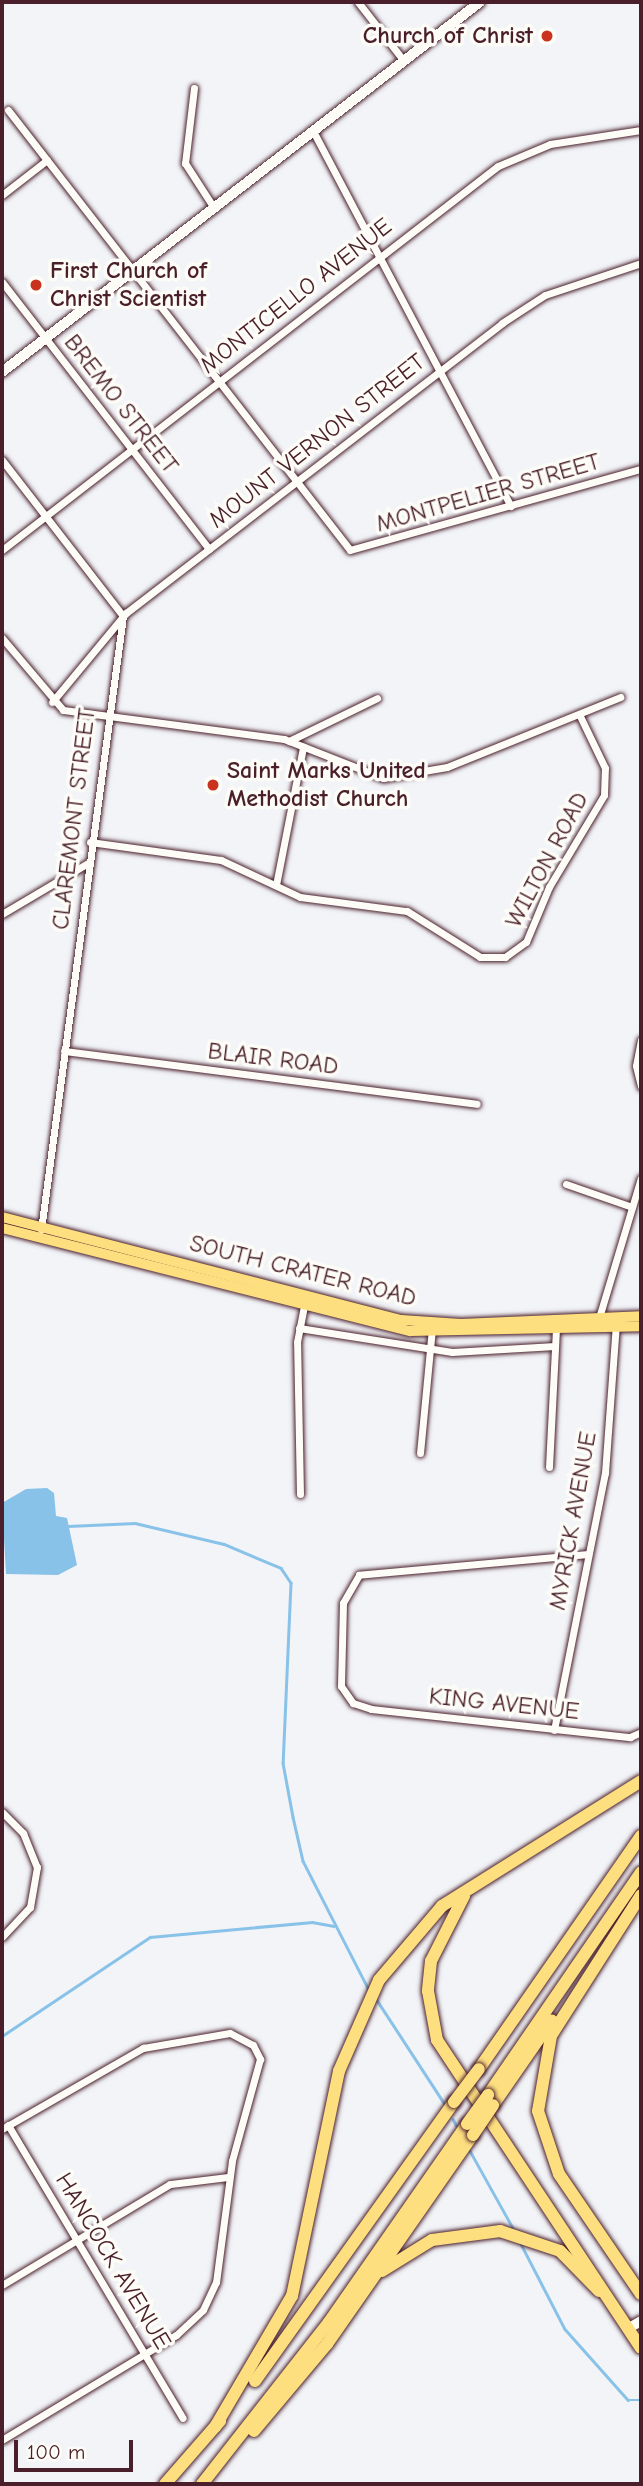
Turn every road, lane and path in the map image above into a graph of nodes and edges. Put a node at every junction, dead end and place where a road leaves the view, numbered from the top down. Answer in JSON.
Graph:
{"nodes":[{"id":1,"x":358,"y":2,"type":"edge"},
{"id":2,"x":480,"y":2,"type":"edge"},
{"id":3,"x":404,"y":61,"type":"junction"},
{"id":4,"x":194,"y":88,"type":"dead end"},
{"id":5,"x":9,"y":110,"type":"dead end"},
{"id":6,"x":641,"y":130,"type":"edge"},
{"id":7,"x":313,"y":131,"type":"junction"},
{"id":8,"x":47,"y":160,"type":"junction"},
{"id":9,"x":2,"y":195,"type":"edge"},
{"id":10,"x":214,"y":208,"type":"junction"},
{"id":11,"x":379,"y":257,"type":"junction"},
{"id":12,"x":641,"y":263,"type":"edge"},
{"id":13,"x":132,"y":271,"type":"junction"},
{"id":14,"x":2,"y":282,"type":"edge"},
{"id":15,"x":45,"y":338,"type":"junction"},
{"id":16,"x":440,"y":371,"type":"junction"},
{"id":17,"x":2,"y":372,"type":"edge"},
{"id":18,"x":217,"y":382,"type":"junction"},
{"id":19,"x":131,"y":449,"type":"junction"},
{"id":20,"x":2,"y":460,"type":"edge"},
{"id":21,"x":641,"y":469,"type":"edge"},
{"id":22,"x":295,"y":483,"type":"junction"},
{"id":23,"x":511,"y":506,"type":"junction"},
{"id":24,"x":44,"y":515,"type":"junction"},
{"id":25,"x":209,"y":549,"type":"junction"},
{"id":26,"x":2,"y":550,"type":"edge"},
{"id":27,"x":123,"y":616,"type":"junction"},
{"id":28,"x":2,"y":638,"type":"edge"},
{"id":29,"x":620,"y":697,"type":"dead end"},
{"id":30,"x":377,"y":698,"type":"dead end"},
{"id":31,"x":52,"y":702,"type":"junction"},
{"id":32,"x":580,"y":716,"type":"junction"},
{"id":33,"x":106,"y":717,"type":"junction"},
{"id":34,"x":289,"y":741,"type":"junction"},
{"id":35,"x":303,"y":747,"type":"junction"},
{"id":36,"x":90,"y":842,"type":"junction"},
{"id":37,"x":88,"y":863,"type":"junction"},
{"id":38,"x":276,"y":885,"type":"junction"},
{"id":39,"x":2,"y":915,"type":"edge"},
{"id":40,"x":641,"y":1040,"type":"edge"},
{"id":41,"x":64,"y":1051,"type":"junction"},
{"id":42,"x":641,"y":1086,"type":"edge"},
{"id":43,"x":477,"y":1104,"type":"dead end"},
{"id":44,"x":641,"y":1178,"type":"edge"},
{"id":45,"x":566,"y":1184,"type":"dead end"},
{"id":46,"x":632,"y":1207,"type":"junction"},
{"id":47,"x":2,"y":1217,"type":"edge"},
{"id":48,"x":2,"y":1228,"type":"edge"},
{"id":49,"x":41,"y":1229,"type":"junction"},
{"id":50,"x":304,"y":1307,"type":"junction"},
{"id":51,"x":641,"y":1316,"type":"edge"},
{"id":52,"x":616,"y":1321,"type":"junction"},
{"id":53,"x":598,"y":1322,"type":"junction"},
{"id":54,"x":641,"y":1326,"type":"edge"},
{"id":55,"x":299,"y":1328,"type":"junction"},
{"id":56,"x":432,"y":1329,"type":"junction"},
{"id":57,"x":556,"y":1330,"type":"junction"},
{"id":58,"x":555,"y":1346,"type":"junction"},
{"id":59,"x":430,"y":1350,"type":"junction"},
{"id":60,"x":420,"y":1453,"type":"dead end"},
{"id":61,"x":549,"y":1467,"type":"dead end"},
{"id":62,"x":300,"y":1494,"type":"dead end"},
{"id":63,"x":588,"y":1554,"type":"junction"},
{"id":64,"x":554,"y":1730,"type":"junction"},
{"id":65,"x":641,"y":1732,"type":"edge"},
{"id":66,"x":641,"y":1781,"type":"edge"},
{"id":67,"x":2,"y":1812,"type":"edge"},
{"id":68,"x":641,"y":1836,"type":"edge"},
{"id":69,"x":641,"y":1872,"type":"edge"},
{"id":70,"x":479,"y":1880,"type":"junction"},
{"id":71,"x":641,"y":1895,"type":"edge"},
{"id":72,"x":2,"y":1937,"type":"edge"},
{"id":73,"x":574,"y":1993,"type":"junction"},
{"id":74,"x":490,"y":2100,"type":"junction"},
{"id":75,"x":5,"y":2127,"type":"edge"},
{"id":76,"x":470,"y":2130,"type":"junction"},
{"id":77,"x":229,"y":2177,"type":"junction"},
{"id":78,"x":79,"y":2238,"type":"junction"},
{"id":79,"x":374,"y":2277,"type":"junction"},
{"id":80,"x":2,"y":2285,"type":"edge"},
{"id":81,"x":641,"y":2294,"type":"edge"},
{"id":82,"x":620,"y":2313,"type":"junction"},
{"id":83,"x":641,"y":2321,"type":"edge"},
{"id":84,"x":629,"y":2328,"type":"junction"},
{"id":85,"x":641,"y":2348,"type":"edge"},
{"id":86,"x":146,"y":2353,"type":"junction"},
{"id":87,"x":183,"y":2418,"type":"dead end"},
{"id":88,"x":215,"y":2427,"type":"junction"},
{"id":89,"x":2,"y":2440,"type":"edge"},
{"id":90,"x":165,"y":2484,"type":"edge"},
{"id":91,"x":203,"y":2484,"type":"edge"}],
"edges":[{"from":1,"to":3,"type":"street"},
{"from":2,"to":3,"type":"main road"},
{"from":3,"to":7,"type":"main road"},
{"from":4,"to":10,"type":"street"},
{"from":5,"to":8,"type":"street"},
{"from":6,"to":11,"type":"street","name":"MONTICELLO AVENUE"},
{"from":7,"to":10,"type":"main road"},
{"from":7,"to":11,"type":"street"},
{"from":8,"to":9,"type":"street"},
{"from":8,"to":13,"type":"street"},
{"from":10,"to":13,"type":"main road"},
{"from":11,"to":16,"type":"street"},
{"from":11,"to":18,"type":"street","name":"MONTICELLO AVENUE"},
{"from":12,"to":16,"type":"street","name":"MOUNT VERNON STREET"},
{"from":13,"to":15,"type":"main road"},
{"from":13,"to":18,"type":"street"},
{"from":14,"to":15,"type":"street","name":"BREMO STREET"},
{"from":15,"to":17,"type":"main road"},
{"from":15,"to":19,"type":"street","name":"BREMO STREET"},
{"from":16,"to":22,"type":"street","name":"MOUNT VERNON STREET"},
{"from":16,"to":23,"type":"street"},
{"from":18,"to":19,"type":"street","name":"MONTICELLO AVENUE"},
{"from":18,"to":22,"type":"street"},
{"from":19,"to":24,"type":"street","name":"MONTICELLO AVENUE"},
{"from":19,"to":25,"type":"street","name":"BREMO STREET"},
{"from":20,"to":24,"type":"street"},
{"from":21,"to":23,"type":"street","name":"MONTPELIER STREET"},
{"from":22,"to":23,"type":"street","name":"MONTPELIER STREET"},
{"from":22,"to":25,"type":"street","name":"MOUNT VERNON STREET"},
{"from":24,"to":26,"type":"street","name":"MONTICELLO AVENUE"},
{"from":24,"to":27,"type":"street"},
{"from":25,"to":27,"type":"street","name":"MOUNT VERNON STREET"},
{"from":27,"to":31,"type":"street","name":"MOUNT VERNON STREET"},
{"from":27,"to":33,"type":"street","name":"CLAREMONT STREET"},
{"from":28,"to":31,"type":"street"},
{"from":29,"to":32,"type":"street"},
{"from":30,"to":34,"type":"street"},
{"from":31,"to":33,"type":"street"},
{"from":32,"to":35,"type":"street"},
{"from":32,"to":38,"type":"street","name":"WILTON ROAD"},
{"from":33,"to":34,"type":"street"},
{"from":33,"to":36,"type":"street","name":"CLAREMONT STREET"},
{"from":34,"to":35,"type":"street"},
{"from":35,"to":38,"type":"street"},
{"from":36,"to":37,"type":"street","name":"CLAREMONT STREET"},
{"from":36,"to":38,"type":"street","name":"WILTON ROAD"},
{"from":37,"to":39,"type":"street"},
{"from":37,"to":41,"type":"street","name":"CLAREMONT STREET"},
{"from":40,"to":42,"type":"street"},
{"from":41,"to":43,"type":"street","name":"BLAIR ROAD"},
{"from":41,"to":49,"type":"street","name":"CLAREMONT STREET"},
{"from":44,"to":46,"type":"street"},
{"from":45,"to":46,"type":"street"},
{"from":46,"to":53,"type":"street"},
{"from":47,"to":49,"type":"main road","name":"SOUTH CRATER ROAD"},
{"from":48,"to":49,"type":"main road","name":"SOUTH CRATER ROAD"},
{"from":49,"to":50,"type":"main road","name":"SOUTH CRATER ROAD"},
{"from":49,"to":56,"type":"main road","name":"SOUTH CRATER ROAD"},
{"from":50,"to":55,"type":"street"},
{"from":50,"to":56,"type":"main road","name":"SOUTH CRATER ROAD"},
{"from":51,"to":52,"type":"main road","name":"SOUTH CRATER ROAD"},
{"from":52,"to":53,"type":"main road","name":"SOUTH CRATER ROAD"},
{"from":52,"to":54,"type":"main road","name":"SOUTH CRATER ROAD"},
{"from":52,"to":63,"type":"street","name":"MYRICK AVENUE"},
{"from":53,"to":56,"type":"main road","name":"SOUTH CRATER ROAD"},
{"from":53,"to":57,"type":"main road","name":"SOUTH CRATER ROAD"},
{"from":55,"to":59,"type":"street"},
{"from":55,"to":62,"type":"street"},
{"from":56,"to":57,"type":"main road","name":"SOUTH CRATER ROAD"},
{"from":56,"to":59,"type":"street"},
{"from":57,"to":58,"type":"street"},
{"from":58,"to":59,"type":"street"},
{"from":58,"to":61,"type":"street"},
{"from":59,"to":60,"type":"street"},
{"from":63,"to":64,"type":"street","name":"MYRICK AVENUE"},
{"from":63,"to":64,"type":"street","name":"KING AVENUE"},
{"from":64,"to":65,"type":"street","name":"KING AVENUE"},
{"from":66,"to":70,"type":"highway"},
{"from":67,"to":72,"type":"street"},
{"from":68,"to":88,"type":"highway","bridge":true},
{"from":69,"to":74,"type":"highway"},
{"from":70,"to":82,"type":"highway"},
{"from":70,"to":88,"type":"highway"},
{"from":71,"to":73,"type":"highway"},
{"from":73,"to":74,"type":"highway"},
{"from":73,"to":81,"type":"highway"},
{"from":74,"to":76,"type":"highway","bridge":true},
{"from":75,"to":77,"type":"street"},
{"from":75,"to":78,"type":"street","name":"HANCOCK AVENUE"},
{"from":76,"to":79,"type":"highway"},
{"from":76,"to":91,"type":"highway"},
{"from":77,"to":78,"type":"street"},
{"from":77,"to":86,"type":"street"},
{"from":78,"to":80,"type":"street"},
{"from":78,"to":86,"type":"street","name":"HANCOCK AVENUE"},
{"from":79,"to":82,"type":"highway"},
{"from":79,"to":91,"type":"highway"},
{"from":82,"to":84,"type":"highway"},
{"from":83,"to":84,"type":"main road"},
{"from":84,"to":85,"type":"highway"},
{"from":86,"to":87,"type":"street","name":"HANCOCK AVENUE"},
{"from":86,"to":89,"type":"street"},
{"from":88,"to":90,"type":"highway"}]}
